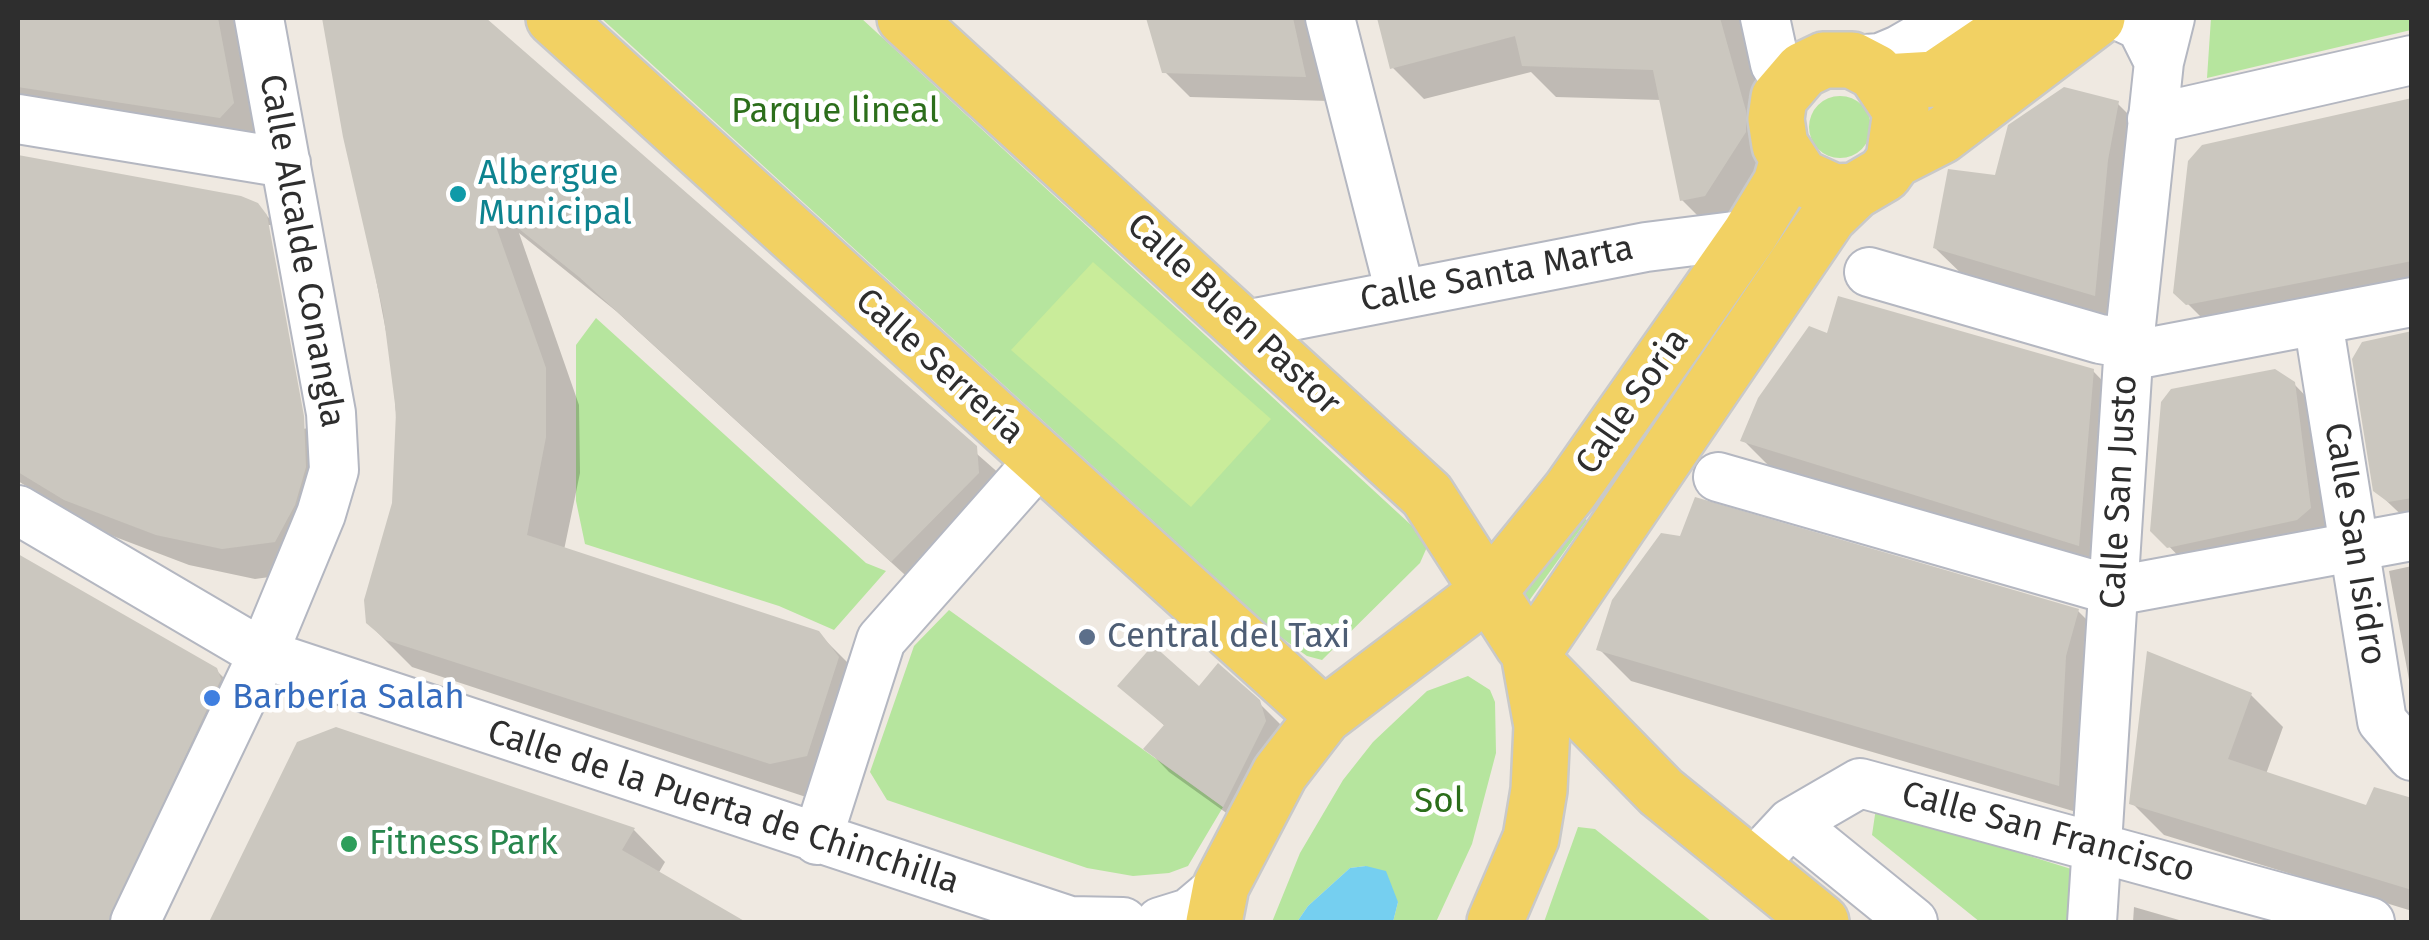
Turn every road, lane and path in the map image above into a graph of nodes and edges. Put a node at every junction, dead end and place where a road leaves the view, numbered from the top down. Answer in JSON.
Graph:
{"nodes":[{"id":1,"x":259,"y":18,"type":"edge"},
{"id":2,"x":554,"y":18,"type":"edge"},
{"id":3,"x":911,"y":18,"type":"edge"},
{"id":4,"x":1330,"y":18,"type":"edge"},
{"id":5,"x":1765,"y":18,"type":"edge"},
{"id":6,"x":1955,"y":18,"type":"edge"},
{"id":7,"x":2026,"y":18,"type":"edge"},
{"id":8,"x":2097,"y":18,"type":"edge"},
{"id":9,"x":2124,"y":18,"type":"edge"},
{"id":10,"x":2164,"y":40,"type":"edge"},
{"id":11,"x":2412,"y":60,"type":"edge"},
{"id":12,"x":1868,"y":71,"type":"junction"},
{"id":13,"x":1789,"y":83,"type":"junction"},
{"id":14,"x":18,"y":119,"type":"edge"},
{"id":15,"x":2152,"y":120,"type":"junction"},
{"id":16,"x":1788,"y":159,"type":"junction"},
{"id":17,"x":286,"y":163,"type":"junction"},
{"id":18,"x":1874,"y":176,"type":"junction"},
{"id":19,"x":1750,"y":234,"type":"junction"},
{"id":20,"x":1869,"y":272,"type":"dead end"},
{"id":21,"x":1400,"y":292,"type":"junction"},
{"id":22,"x":2412,"y":302,"type":"edge"},
{"id":23,"x":2318,"y":321,"type":"junction"},
{"id":24,"x":1245,"y":324,"type":"junction"},
{"id":25,"x":2129,"y":350,"type":"junction"},
{"id":26,"x":1041,"y":458,"type":"junction"},
{"id":27,"x":1718,"y":477,"type":"dead end"},
{"id":28,"x":18,"y":510,"type":"edge"},
{"id":29,"x":2412,"y":536,"type":"edge"},
{"id":30,"x":2354,"y":548,"type":"junction"},
{"id":31,"x":2115,"y":590,"type":"junction"},
{"id":32,"x":1469,"y":608,"type":"junction"},
{"id":33,"x":264,"y":654,"type":"junction"},
{"id":34,"x":1529,"y":654,"type":"junction"},
{"id":35,"x":1324,"y":716,"type":"junction"},
{"id":36,"x":2412,"y":756,"type":"edge"},
{"id":37,"x":1539,"y":790,"type":"junction"},
{"id":38,"x":1660,"y":792,"type":"junction"},
{"id":39,"x":1790,"y":823,"type":"junction"},
{"id":40,"x":817,"y":840,"type":"junction"},
{"id":41,"x":2095,"y":844,"type":"junction"},
{"id":42,"x":1751,"y":866,"type":"junction"},
{"id":43,"x":1218,"y":904,"type":"edge"},
{"id":44,"x":2360,"y":921,"type":"edge"},
{"id":45,"x":135,"y":922,"type":"edge"},
{"id":46,"x":1072,"y":922,"type":"edge"},
{"id":47,"x":1122,"y":922,"type":"edge"},
{"id":48,"x":1160,"y":922,"type":"edge"},
{"id":49,"x":1495,"y":922,"type":"edge"},
{"id":50,"x":1821,"y":922,"type":"edge"},
{"id":51,"x":1913,"y":922,"type":"edge"},
{"id":52,"x":2092,"y":922,"type":"edge"}],
"edges":[{"from":1,"to":17,"type":"street","name":"Calle Alcalde Conangla"},
{"from":2,"to":26,"type":"main road","name":"Calle Serrería"},
{"from":3,"to":24,"type":"main road","name":"Calle Buen Pastor"},
{"from":4,"to":21,"type":"street"},
{"from":5,"to":13,"type":"street"},
{"from":6,"to":12,"type":"street"},
{"from":7,"to":12,"type":"main road"},
{"from":8,"to":18,"type":"main road"},
{"from":9,"to":10,"type":"street","name":"Calle San Justo"},
{"from":10,"to":15,"type":"street","name":"Calle San Justo"},
{"from":11,"to":15,"type":"street"},
{"from":12,"to":13,"type":"main road"},
{"from":12,"to":18,"type":"main road"},
{"from":13,"to":16,"type":"main road"},
{"from":14,"to":17,"type":"street"},
{"from":15,"to":25,"type":"street","name":"Calle San Justo"},
{"from":16,"to":18,"type":"main road"},
{"from":16,"to":19,"type":"main road","name":"Calle Soria"},
{"from":17,"to":33,"type":"street","name":"Calle Alcalde Conangla"},
{"from":18,"to":34,"type":"main road","name":"Calle Soria"},
{"from":19,"to":21,"type":"street","name":"Calle Santa Marta"},
{"from":19,"to":32,"type":"main road","name":"Calle Soria"},
{"from":20,"to":25,"type":"street"},
{"from":21,"to":24,"type":"street","name":"Calle Santa Marta"},
{"from":22,"to":23,"type":"street"},
{"from":23,"to":25,"type":"street"},
{"from":23,"to":30,"type":"street","name":"Calle San Isidro"},
{"from":24,"to":32,"type":"main road","name":"Calle Buen Pastor"},
{"from":25,"to":31,"type":"street","name":"Calle San Justo"},
{"from":26,"to":35,"type":"main road","name":"Calle Serrería"},
{"from":26,"to":40,"type":"street"},
{"from":27,"to":31,"type":"street"},
{"from":28,"to":33,"type":"street","name":"Calle de la Puerta de Chinchilla"},
{"from":29,"to":30,"type":"street"},
{"from":30,"to":31,"type":"street"},
{"from":30,"to":36,"type":"street","name":"Calle San Isidro"},
{"from":31,"to":41,"type":"street","name":"Calle San Justo"},
{"from":32,"to":34,"type":"main road","name":"Calle Buen Pastor"},
{"from":32,"to":35,"type":"main road","name":"Calle Soria"},
{"from":33,"to":40,"type":"street","name":"Calle de la Puerta de Chinchilla"},
{"from":33,"to":45,"type":"street","name":"Calle Alcalde Conangla"},
{"from":34,"to":37,"type":"main road"},
{"from":34,"to":38,"type":"main road"},
{"from":35,"to":43,"type":"main road","name":"Calle Soria"},
{"from":37,"to":38,"type":"main road"},
{"from":37,"to":49,"type":"main road"},
{"from":38,"to":42,"type":"main road"},
{"from":39,"to":41,"type":"street","name":"Calle San Francisco"},
{"from":39,"to":42,"type":"street","name":"Calle San Francisco"},
{"from":39,"to":51,"type":"street"},
{"from":40,"to":46,"type":"street","name":"Calle de la Puerta de Chinchilla"},
{"from":41,"to":44,"type":"street","name":"Calle San Francisco"},
{"from":41,"to":52,"type":"street","name":"Calle San Justo"},
{"from":42,"to":50,"type":"main road"},
{"from":43,"to":48,"type":"street"},
{"from":46,"to":47,"type":"street","name":"Calle de la Puerta de Chinchilla"}]}
